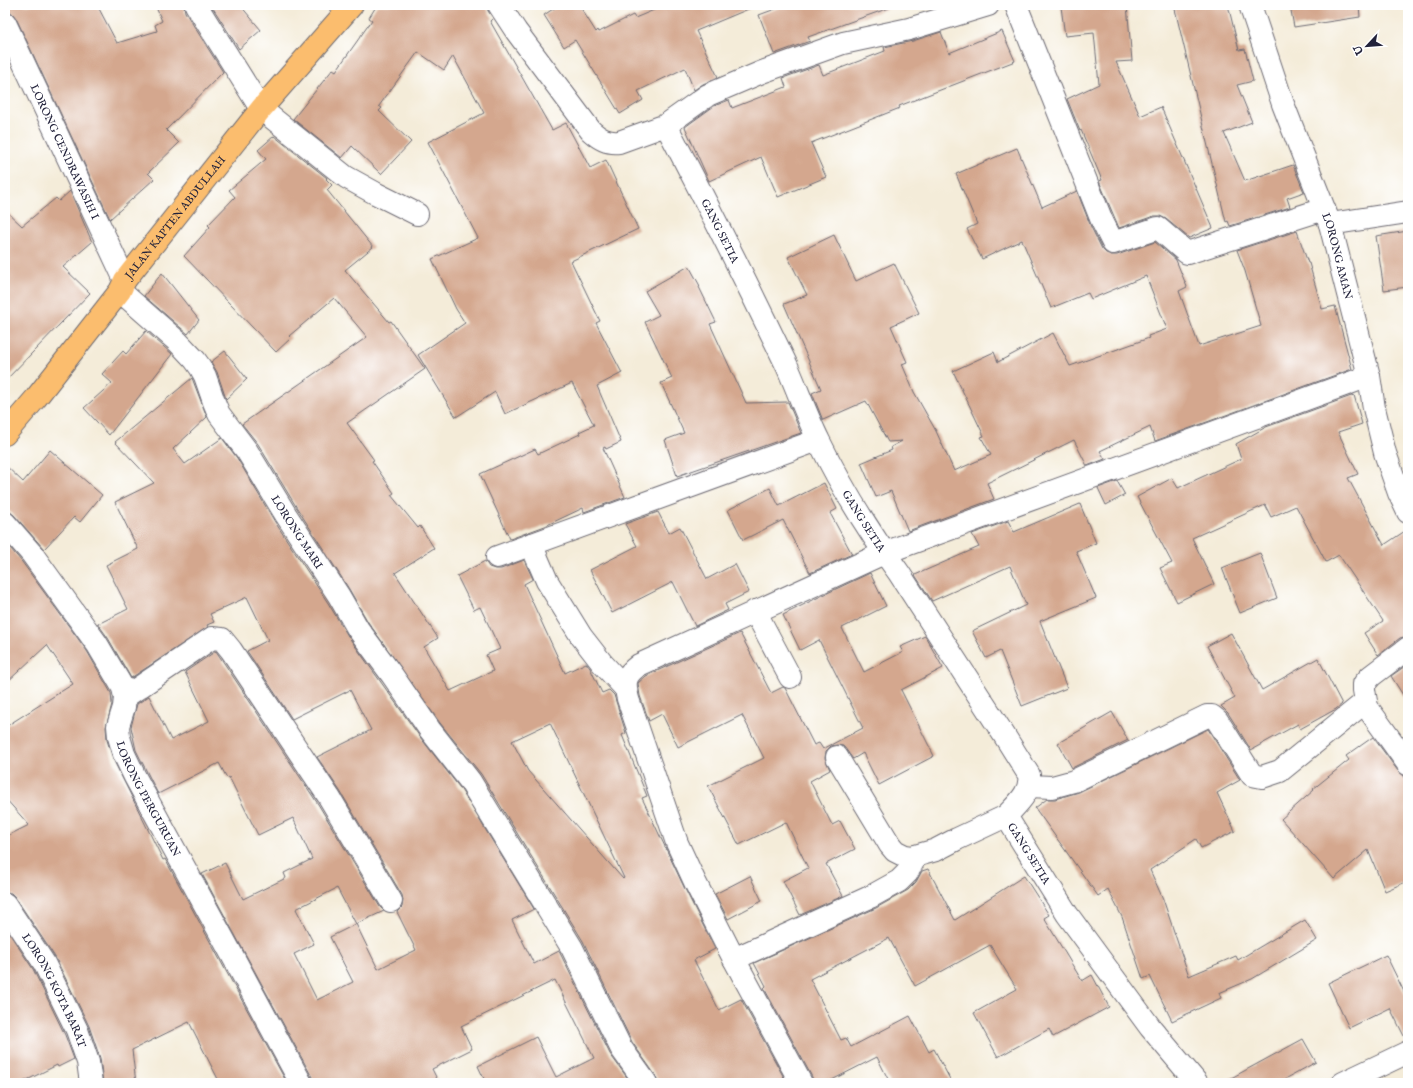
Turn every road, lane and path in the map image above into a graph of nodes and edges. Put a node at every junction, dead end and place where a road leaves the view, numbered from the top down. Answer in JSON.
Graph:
{"nodes":[{"id":1,"x":196,"y":5,"type":"edge"},
{"id":2,"x":352,"y":5,"type":"edge"},
{"id":3,"x":498,"y":5,"type":"edge"},
{"id":4,"x":988,"y":5,"type":"edge"},
{"id":5,"x":1016,"y":5,"type":"edge"},
{"id":6,"x":1250,"y":5,"type":"edge"},
{"id":7,"x":5,"y":23,"type":"edge"},
{"id":8,"x":261,"y":109,"type":"junction"},
{"id":9,"x":666,"y":125,"type":"junction"},
{"id":10,"x":1408,"y":212,"type":"edge"},
{"id":11,"x":417,"y":214,"type":"dead end"},
{"id":12,"x":1327,"y":216,"type":"junction"},
{"id":13,"x":123,"y":285,"type":"junction"},
{"id":14,"x":1369,"y":376,"type":"junction"},
{"id":15,"x":5,"y":434,"type":"edge"},
{"id":16,"x":818,"y":440,"type":"junction"},
{"id":17,"x":1408,"y":512,"type":"edge"},
{"id":18,"x":5,"y":523,"type":"edge"},
{"id":19,"x":531,"y":544,"type":"junction"},
{"id":20,"x":884,"y":553,"type":"junction"},
{"id":21,"x":497,"y":557,"type":"dead end"},
{"id":22,"x":755,"y":611,"type":"junction"},
{"id":23,"x":1408,"y":648,"type":"edge"},
{"id":24,"x":790,"y":677,"type":"dead end"},
{"id":25,"x":626,"y":688,"type":"junction"},
{"id":26,"x":125,"y":697,"type":"junction"},
{"id":27,"x":1365,"y":702,"type":"junction"},
{"id":28,"x":838,"y":757,"type":"dead end"},
{"id":29,"x":1408,"y":764,"type":"edge"},
{"id":30,"x":1029,"y":786,"type":"junction"},
{"id":31,"x":1006,"y":816,"type":"junction"},
{"id":32,"x":916,"y":856,"type":"junction"},
{"id":33,"x":391,"y":901,"type":"dead end"},
{"id":34,"x":5,"y":904,"type":"edge"},
{"id":35,"x":734,"y":959,"type":"junction"},
{"id":36,"x":1408,"y":1052,"type":"edge"},
{"id":37,"x":1377,"y":1076,"type":"edge"},
{"id":38,"x":91,"y":1083,"type":"edge"},
{"id":39,"x":301,"y":1083,"type":"edge"},
{"id":40,"x":646,"y":1083,"type":"edge"},
{"id":41,"x":801,"y":1083,"type":"edge"},
{"id":42,"x":1197,"y":1083,"type":"edge"},
{"id":43,"x":1344,"y":1083,"type":"edge"}],
"edges":[{"from":1,"to":8,"type":"street"},
{"from":2,"to":8,"type":"main road","name":"JALAN KAPTEN ABDULLAH"},
{"from":3,"to":9,"type":"street"},
{"from":4,"to":9,"type":"street"},
{"from":5,"to":12,"type":"street"},
{"from":6,"to":12,"type":"street","name":"LORONG AMAN"},
{"from":7,"to":13,"type":"street","name":"LORONG CENDRAWASIH I"},
{"from":8,"to":11,"type":"street"},
{"from":8,"to":13,"type":"main road","name":"JALAN KAPTEN ABDULLAH"},
{"from":9,"to":16,"type":"street","name":"GANG SETIA"},
{"from":10,"to":12,"type":"street"},
{"from":12,"to":14,"type":"street","name":"LORONG AMAN"},
{"from":13,"to":15,"type":"main road","name":"JALAN KAPTEN ABDULLAH"},
{"from":13,"to":40,"type":"street","name":"LORONG MARI"},
{"from":14,"to":17,"type":"street","name":"LORONG AMAN"},
{"from":14,"to":20,"type":"street"},
{"from":16,"to":19,"type":"street"},
{"from":16,"to":20,"type":"street","name":"GANG SETIA"},
{"from":18,"to":26,"type":"street"},
{"from":19,"to":21,"type":"street"},
{"from":19,"to":25,"type":"street"},
{"from":20,"to":22,"type":"street"},
{"from":20,"to":30,"type":"street","name":"GANG SETIA"},
{"from":22,"to":24,"type":"street"},
{"from":22,"to":25,"type":"street"},
{"from":23,"to":27,"type":"street"},
{"from":25,"to":35,"type":"street"},
{"from":26,"to":33,"type":"street"},
{"from":26,"to":39,"type":"street","name":"LORONG PERGURUAN"},
{"from":27,"to":29,"type":"street"},
{"from":27,"to":30,"type":"street"},
{"from":28,"to":32,"type":"street"},
{"from":30,"to":31,"type":"street","name":"GANG SETIA"},
{"from":31,"to":32,"type":"street"},
{"from":31,"to":42,"type":"street","name":"GANG SETIA"},
{"from":32,"to":35,"type":"street"},
{"from":34,"to":38,"type":"street","name":"LORONG KOTA BARAT"},
{"from":35,"to":41,"type":"street"},
{"from":36,"to":37,"type":"street"},
{"from":37,"to":43,"type":"street"}]}
